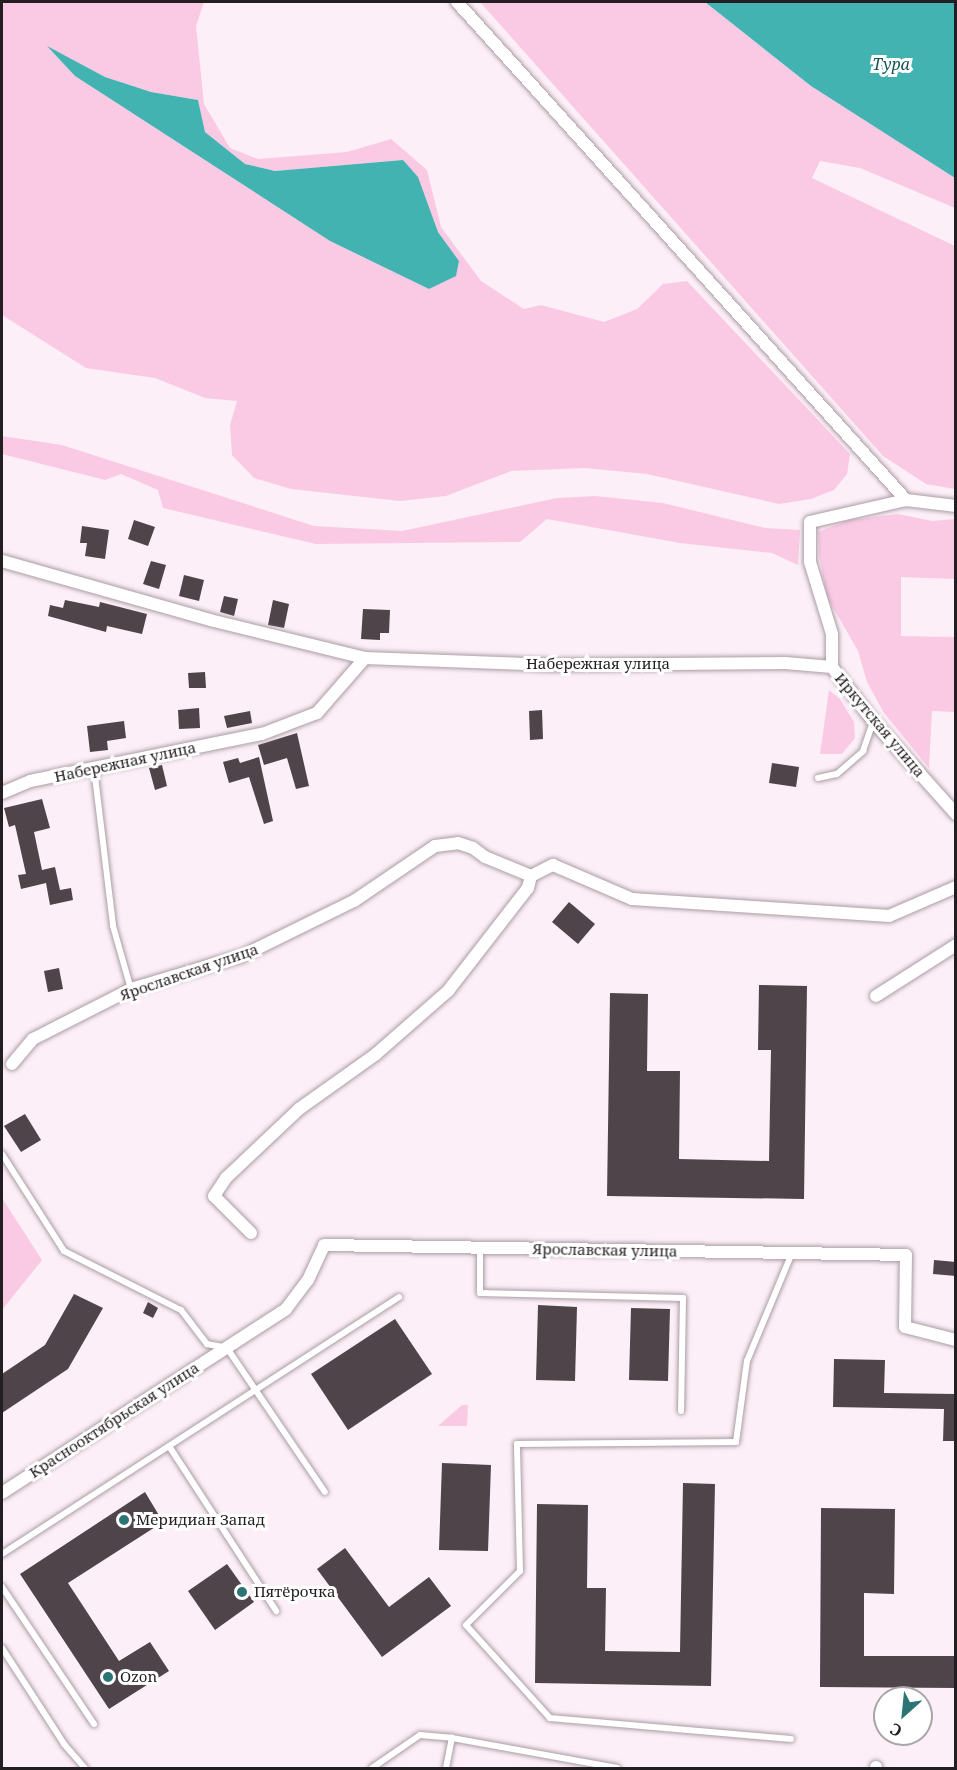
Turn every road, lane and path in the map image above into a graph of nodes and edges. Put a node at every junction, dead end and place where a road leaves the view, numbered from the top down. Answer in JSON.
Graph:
{"nodes":[{"id":1,"x":457,"y":2,"type":"edge"},
{"id":2,"x":906,"y":500,"type":"junction"},
{"id":3,"x":956,"y":506,"type":"edge"},
{"id":4,"x":2,"y":561,"type":"edge"},
{"id":5,"x":365,"y":658,"type":"junction"},
{"id":6,"x":832,"y":667,"type":"junction"},
{"id":7,"x":873,"y":721,"type":"junction"},
{"id":8,"x":94,"y":768,"type":"junction"},
{"id":9,"x":818,"y":778,"type":"dead end"},
{"id":10,"x":2,"y":793,"type":"edge"},
{"id":11,"x":956,"y":814,"type":"edge"},
{"id":12,"x":531,"y":876,"type":"junction"},
{"id":13,"x":956,"y":887,"type":"edge"},
{"id":14,"x":956,"y":945,"type":"edge"},
{"id":15,"x":131,"y":989,"type":"junction"},
{"id":16,"x":876,"y":996,"type":"dead end"},
{"id":17,"x":12,"y":1064,"type":"dead end"},
{"id":18,"x":2,"y":1154,"type":"edge"},
{"id":19,"x":251,"y":1233,"type":"dead end"},
{"id":20,"x":480,"y":1248,"type":"junction"},
{"id":21,"x":793,"y":1252,"type":"junction"},
{"id":22,"x":399,"y":1297,"type":"dead end"},
{"id":23,"x":956,"y":1340,"type":"edge"},
{"id":24,"x":227,"y":1348,"type":"junction"},
{"id":25,"x":257,"y":1389,"type":"junction"},
{"id":26,"x":681,"y":1411,"type":"dead end"},
{"id":27,"x":169,"y":1446,"type":"junction"},
{"id":28,"x":325,"y":1492,"type":"dead end"},
{"id":29,"x":2,"y":1493,"type":"edge"},
{"id":30,"x":2,"y":1554,"type":"edge"},
{"id":31,"x":2,"y":1587,"type":"edge"},
{"id":32,"x":276,"y":1611,"type":"dead end"},
{"id":33,"x":2,"y":1648,"type":"edge"},
{"id":34,"x":94,"y":1724,"type":"dead end"},
{"id":35,"x":452,"y":1738,"type":"junction"},
{"id":36,"x":791,"y":1739,"type":"dead end"},
{"id":37,"x":85,"y":1768,"type":"edge"},
{"id":38,"x":372,"y":1768,"type":"edge"},
{"id":39,"x":446,"y":1768,"type":"edge"},
{"id":40,"x":618,"y":1768,"type":"edge"}],
"edges":[{"from":1,"to":2,"type":"street"},
{"from":2,"to":3,"type":"street"},
{"from":2,"to":6,"type":"street","name":"Иркутская улица"},
{"from":4,"to":5,"type":"street","name":"Набережная улица"},
{"from":5,"to":6,"type":"street","name":"Набережная улица"},
{"from":5,"to":8,"type":"street","name":"Набережная улица"},
{"from":6,"to":7,"type":"street","name":"Иркутская улица"},
{"from":7,"to":9,"type":"lane"},
{"from":7,"to":11,"type":"street","name":"Иркутская улица"},
{"from":8,"to":10,"type":"street","name":"Набережная улица"},
{"from":8,"to":15,"type":"lane"},
{"from":12,"to":13,"type":"street"},
{"from":12,"to":15,"type":"street","name":"Ярославская улица"},
{"from":12,"to":19,"type":"street"},
{"from":14,"to":16,"type":"street"},
{"from":15,"to":17,"type":"street","name":"Ярославская улица"},
{"from":18,"to":24,"type":"lane"},
{"from":20,"to":21,"type":"street","name":"Ярославская улица"},
{"from":20,"to":24,"type":"street","name":"Ярославская улица"},
{"from":20,"to":26,"type":"lane"},
{"from":21,"to":23,"type":"street","name":"Ярославская улица"},
{"from":21,"to":36,"type":"lane"},
{"from":22,"to":25,"type":"lane"},
{"from":24,"to":25,"type":"lane"},
{"from":24,"to":29,"type":"street","name":"Краснооктябрьская улица"},
{"from":25,"to":27,"type":"lane"},
{"from":25,"to":28,"type":"lane"},
{"from":27,"to":30,"type":"lane"},
{"from":27,"to":32,"type":"lane"},
{"from":31,"to":34,"type":"lane"},
{"from":33,"to":37,"type":"lane"},
{"from":35,"to":38,"type":"lane"},
{"from":35,"to":39,"type":"lane"},
{"from":35,"to":40,"type":"lane"}]}
